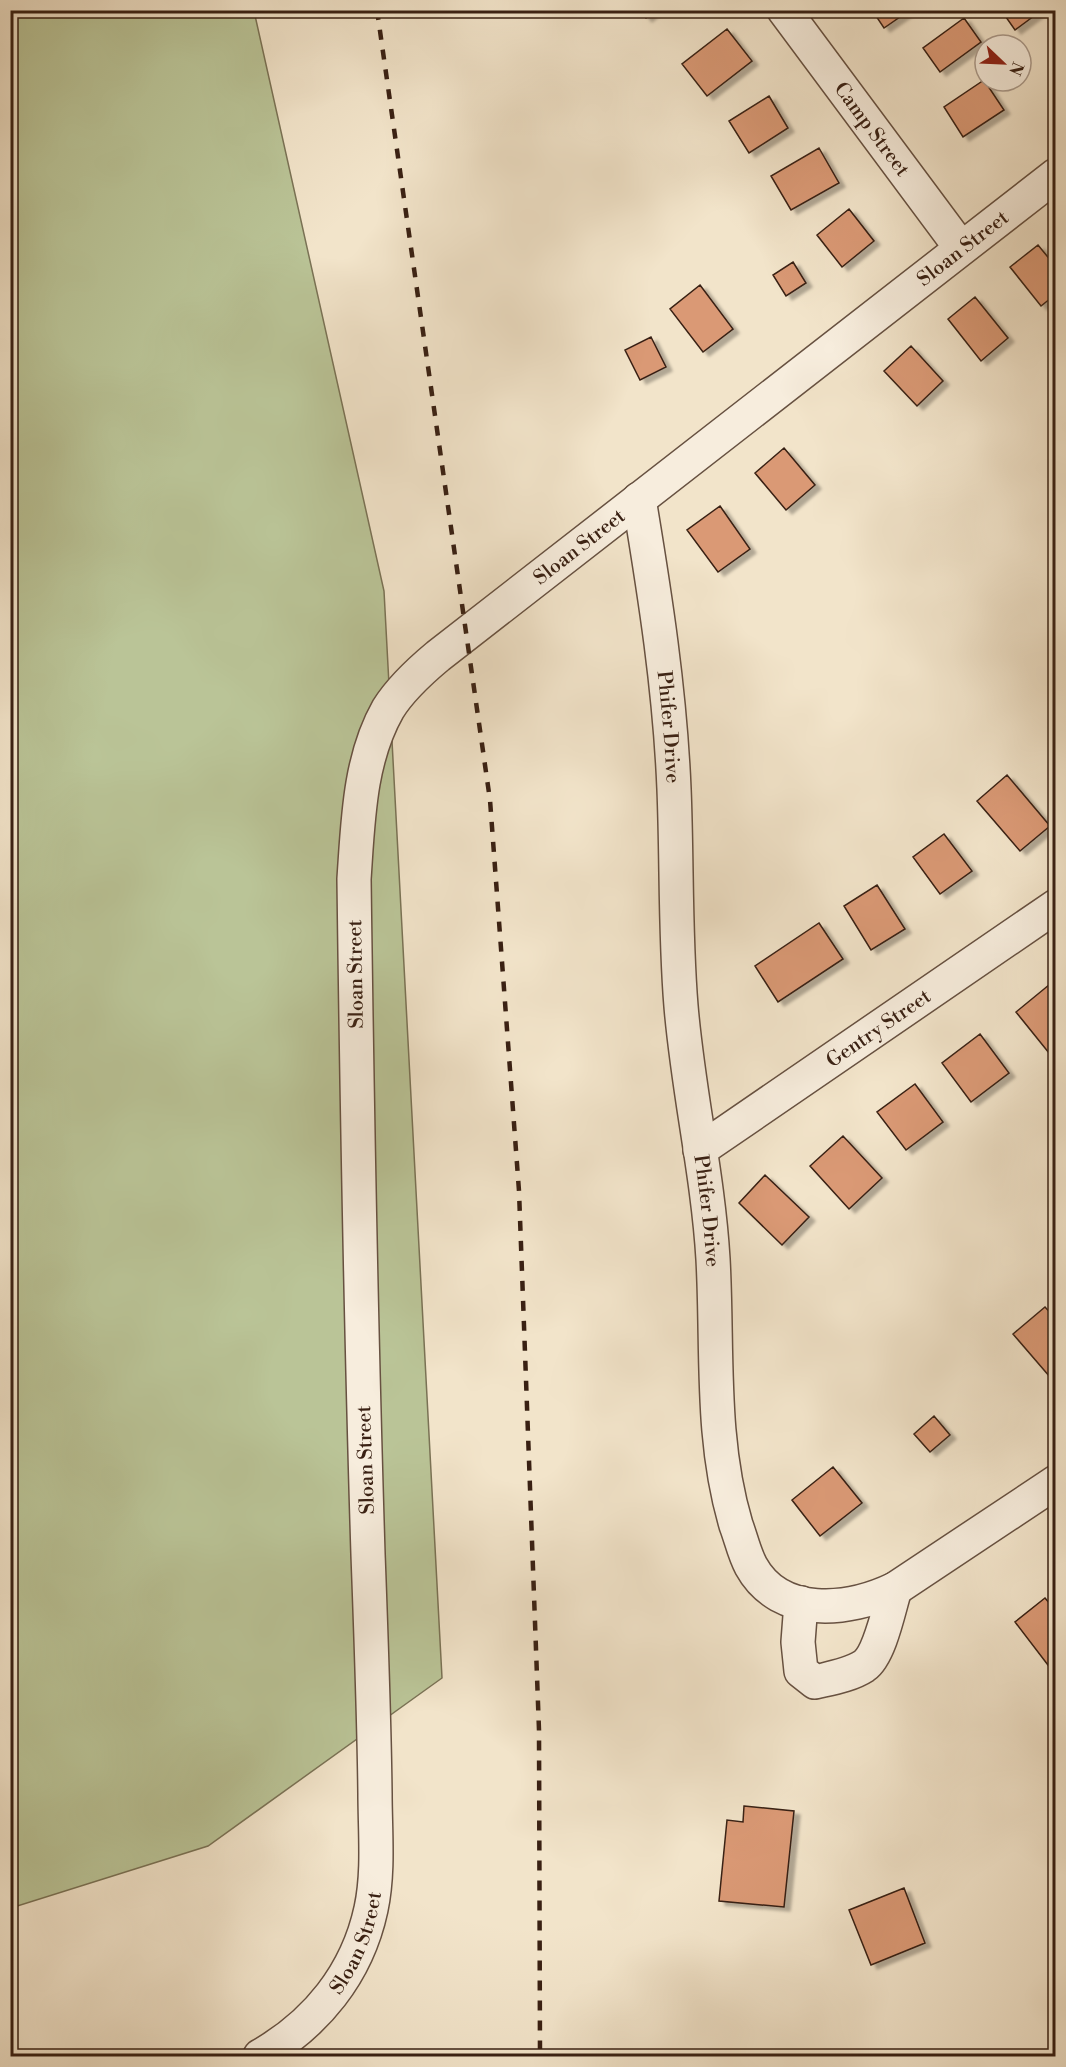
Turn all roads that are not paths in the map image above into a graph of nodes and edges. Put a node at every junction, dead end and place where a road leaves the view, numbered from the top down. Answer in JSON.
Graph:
{"nodes":[{"id":1,"x":784,"y":10,"type":"edge"},
{"id":2,"x":1056,"y":175,"type":"edge"},
{"id":3,"x":961,"y":248,"type":"junction"},
{"id":4,"x":639,"y":499,"type":"junction"},
{"id":5,"x":1056,"y":906,"type":"edge"},
{"id":6,"x":700,"y":1150,"type":"junction"},
{"id":7,"x":1056,"y":1482,"type":"edge"},
{"id":8,"x":895,"y":1589,"type":"junction"},
{"id":9,"x":801,"y":1603,"type":"junction"},
{"id":10,"x":260,"y":2056,"type":"edge"}],
"edges":[{"from":1,"to":3,"type":"street","name":"Camp Street"},
{"from":2,"to":3,"type":"street","name":"Sloan Street"},
{"from":3,"to":4,"type":"street","name":"Sloan Street"},
{"from":4,"to":6,"type":"street","name":"Phifer Drive"},
{"from":4,"to":10,"type":"street","name":"Sloan Street"},
{"from":5,"to":6,"type":"street","name":"Gentry Street"},
{"from":6,"to":9,"type":"street","name":"Phifer Drive"},
{"from":7,"to":8,"type":"street","name":"Phifer Drive"},
{"from":8,"to":9,"type":"street","name":"Phifer Drive"},
{"from":8,"to":9,"type":"street"}]}
